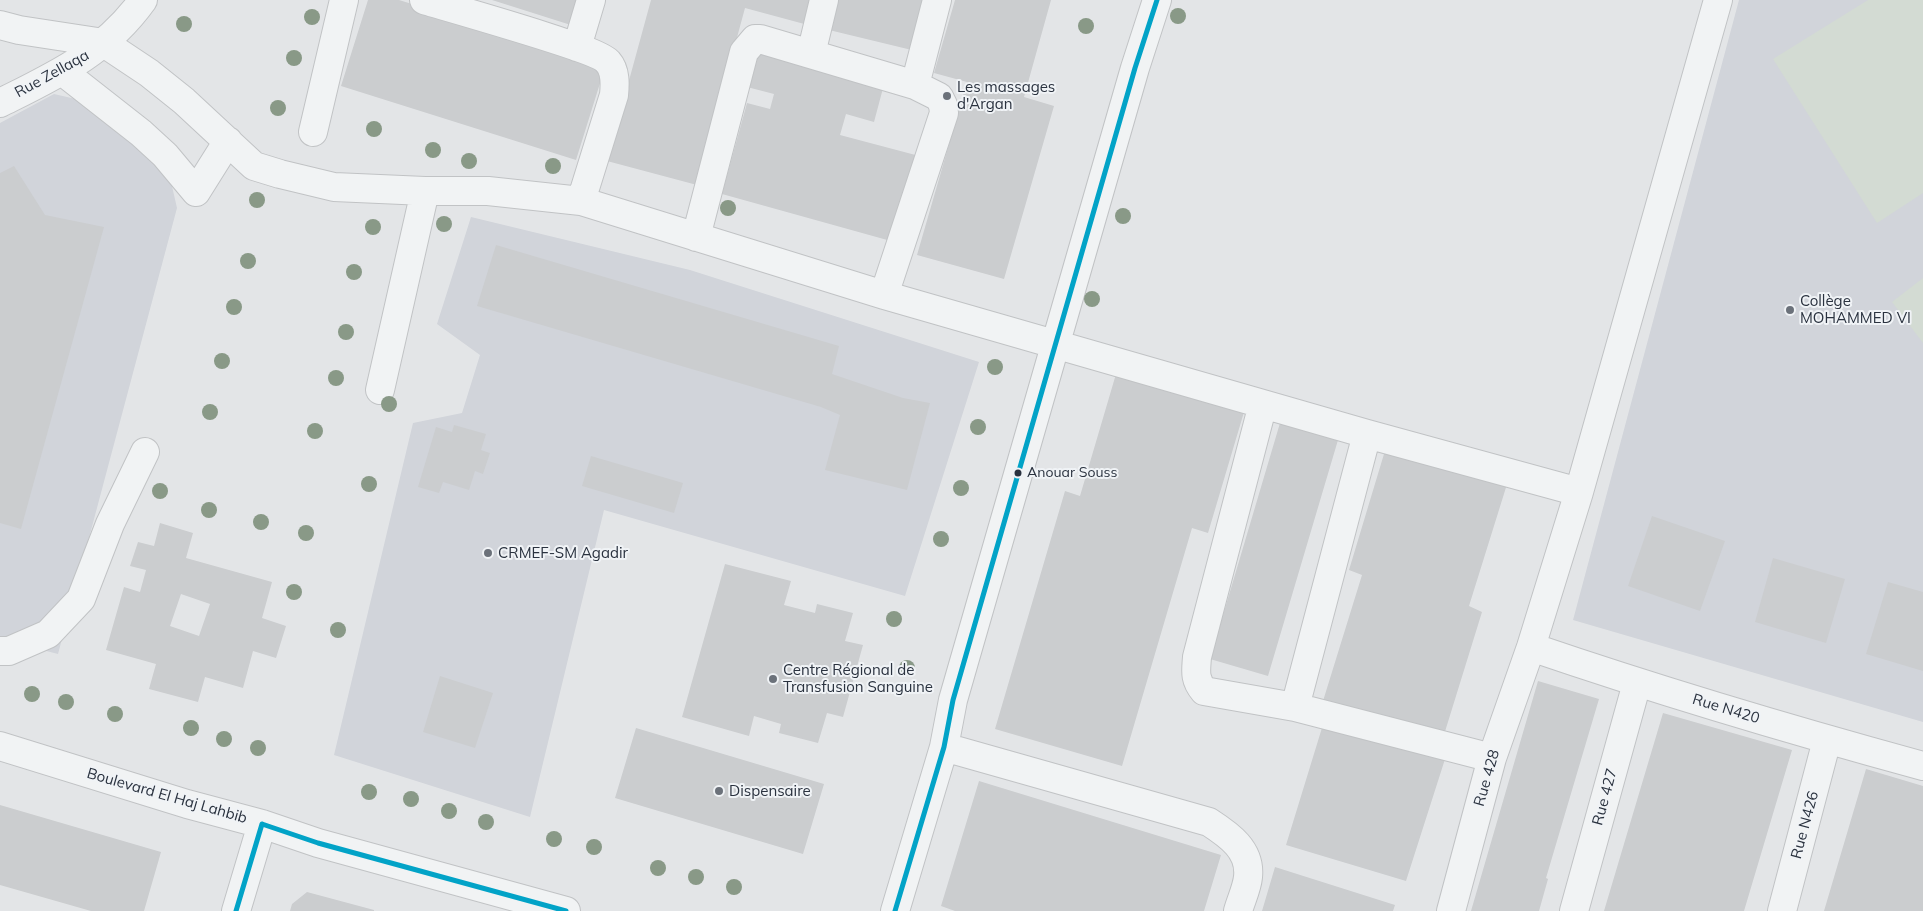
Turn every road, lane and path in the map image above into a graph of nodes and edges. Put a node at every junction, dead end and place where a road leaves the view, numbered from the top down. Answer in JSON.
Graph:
{"nodes":[{"id":1,"x":143,"y":0,"type":"edge"},
{"id":2,"x":344,"y":0,"type":"edge"},
{"id":3,"x":424,"y":0,"type":"edge"},
{"id":4,"x":591,"y":0,"type":"edge"},
{"id":5,"x":824,"y":0,"type":"edge"},
{"id":6,"x":937,"y":0,"type":"edge"},
{"id":7,"x":1157,"y":0,"type":"edge"},
{"id":8,"x":1718,"y":0,"type":"edge"},
{"id":9,"x":0,"y":25,"type":"edge"},
{"id":10,"x":104,"y":43,"type":"junction"},
{"id":11,"x":577,"y":48,"type":"junction"},
{"id":12,"x":811,"y":54,"type":"junction"},
{"id":13,"x":62,"y":72,"type":"junction"},
{"id":14,"x":915,"y":85,"type":"junction"},
{"id":15,"x":0,"y":103,"type":"edge"},
{"id":16,"x":312,"y":132,"type":"dead end"},
{"id":17,"x":228,"y":141,"type":"junction"},
{"id":18,"x":425,"y":191,"type":"junction"},
{"id":19,"x":581,"y":201,"type":"junction"},
{"id":20,"x":696,"y":237,"type":"junction"},
{"id":21,"x":884,"y":295,"type":"junction"},
{"id":22,"x":1056,"y":344,"type":"junction"},
{"id":23,"x":380,"y":390,"type":"dead end"},
{"id":24,"x":1263,"y":404,"type":"junction"},
{"id":25,"x":1367,"y":434,"type":"junction"},
{"id":26,"x":145,"y":452,"type":"dead end"},
{"id":27,"x":1579,"y":492,"type":"junction"},
{"id":28,"x":1531,"y":646,"type":"junction"},
{"id":29,"x":0,"y":651,"type":"edge"},
{"id":30,"x":1637,"y":683,"type":"junction"},
{"id":31,"x":1295,"y":707,"type":"junction"},
{"id":32,"x":1827,"y":740,"type":"junction"},
{"id":33,"x":0,"y":746,"type":"edge"},
{"id":34,"x":944,"y":747,"type":"junction"},
{"id":35,"x":1492,"y":758,"type":"junction"},
{"id":36,"x":1923,"y":766,"type":"edge"},
{"id":37,"x":262,"y":824,"type":"junction"},
{"id":38,"x":236,"y":911,"type":"edge"},
{"id":39,"x":566,"y":911,"type":"edge"},
{"id":40,"x":895,"y":911,"type":"edge"},
{"id":41,"x":1238,"y":911,"type":"edge"},
{"id":42,"x":1451,"y":911,"type":"edge"},
{"id":43,"x":1574,"y":911,"type":"edge"},
{"id":44,"x":1782,"y":911,"type":"edge"}],
"edges":[{"from":1,"to":10,"type":"street","name":"Rue Zellaqa"},
{"from":2,"to":16,"type":"street"},
{"from":3,"to":11,"type":"street"},
{"from":4,"to":11,"type":"street"},
{"from":5,"to":12,"type":"street"},
{"from":6,"to":14,"type":"street"},
{"from":7,"to":22,"type":"street"},
{"from":8,"to":27,"type":"street","name":"Rue 428"},
{"from":9,"to":10,"type":"street"},
{"from":10,"to":13,"type":"street","name":"Rue Zellaqa"},
{"from":10,"to":17,"type":"street"},
{"from":11,"to":19,"type":"street"},
{"from":12,"to":14,"type":"street"},
{"from":12,"to":20,"type":"street"},
{"from":13,"to":15,"type":"street","name":"Rue Zellaqa"},
{"from":13,"to":17,"type":"street"},
{"from":14,"to":21,"type":"street"},
{"from":17,"to":18,"type":"street"},
{"from":18,"to":19,"type":"street"},
{"from":18,"to":23,"type":"street"},
{"from":19,"to":20,"type":"street"},
{"from":20,"to":21,"type":"street"},
{"from":21,"to":22,"type":"street"},
{"from":22,"to":24,"type":"street"},
{"from":22,"to":34,"type":"street"},
{"from":24,"to":25,"type":"street"},
{"from":24,"to":31,"type":"street"},
{"from":25,"to":27,"type":"street"},
{"from":25,"to":31,"type":"street"},
{"from":26,"to":29,"type":"street"},
{"from":27,"to":28,"type":"street","name":"Rue 428"},
{"from":28,"to":30,"type":"street","name":"Rue N420"},
{"from":28,"to":35,"type":"street","name":"Rue 428"},
{"from":30,"to":32,"type":"street","name":"Rue N420"},
{"from":30,"to":43,"type":"street","name":"Rue 427"},
{"from":31,"to":35,"type":"street"},
{"from":32,"to":36,"type":"street","name":"Rue N420"},
{"from":32,"to":44,"type":"street","name":"Rue N426"},
{"from":33,"to":37,"type":"street","name":"Boulevard El Haj Lahbib"},
{"from":34,"to":40,"type":"street"},
{"from":34,"to":41,"type":"street"},
{"from":35,"to":42,"type":"street","name":"Rue 428"},
{"from":37,"to":38,"type":"street"},
{"from":37,"to":39,"type":"street","name":"Boulevard El Haj Lahbib"}]}
